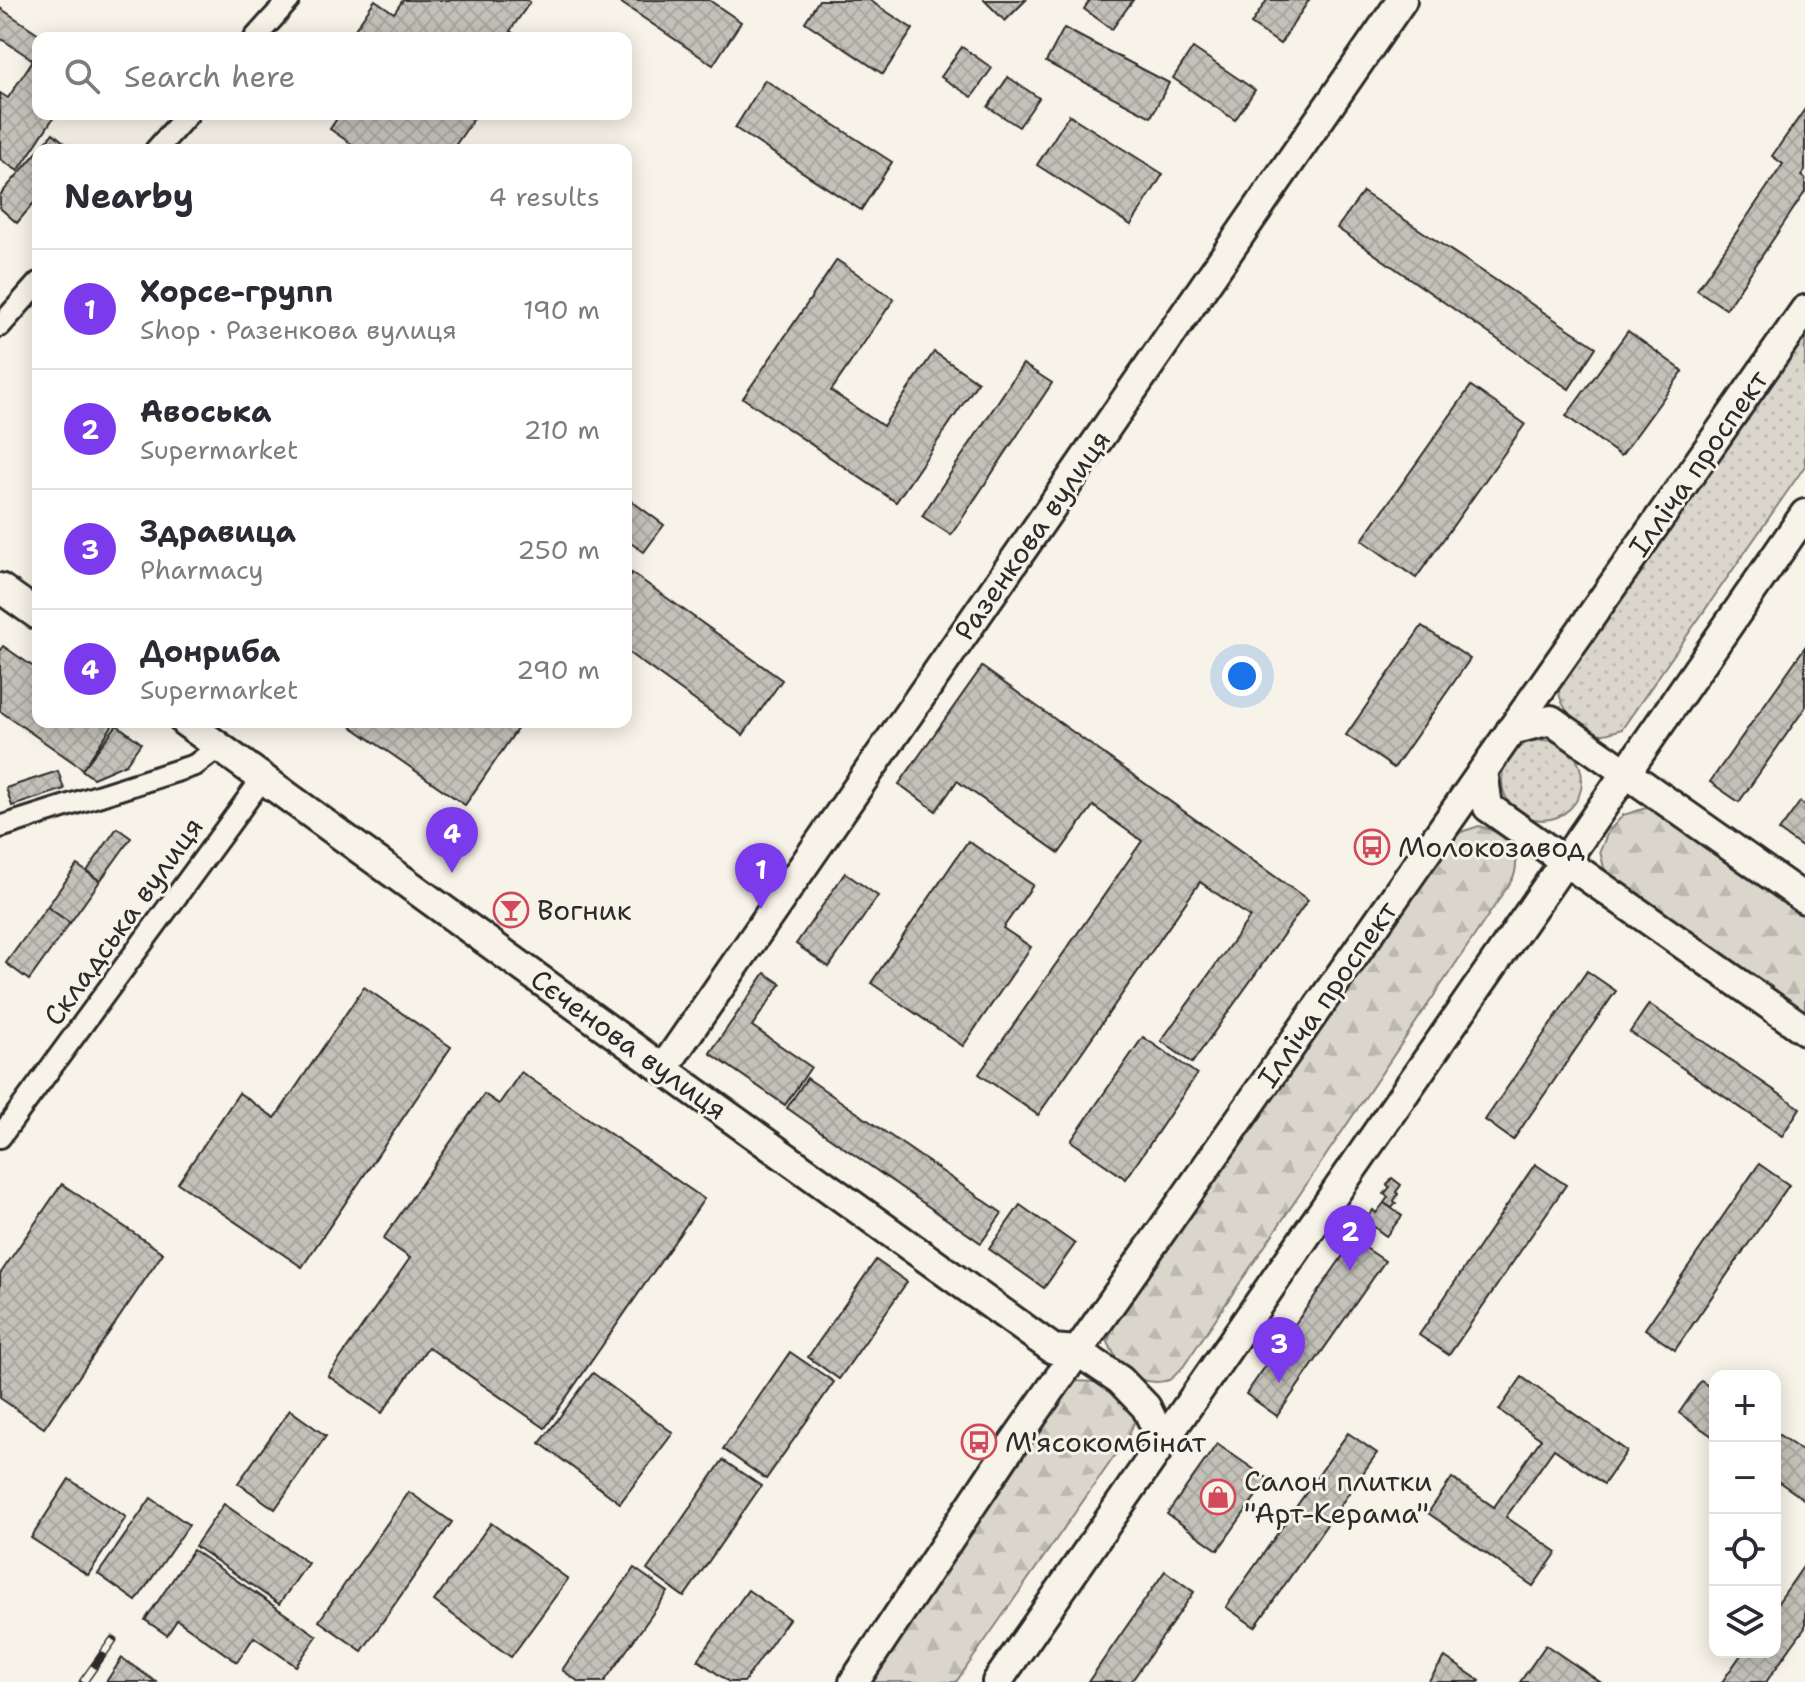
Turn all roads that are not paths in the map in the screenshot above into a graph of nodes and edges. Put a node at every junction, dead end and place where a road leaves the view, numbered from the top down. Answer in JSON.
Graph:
{"nodes":[{"id":1,"x":289,"y":0,"type":"edge"},
{"id":2,"x":1402,"y":0,"type":"edge"},
{"id":3,"x":260,"y":32,"type":"edge"},
{"id":4,"x":183,"y":120,"type":"edge"},
{"id":5,"x":161,"y":144,"type":"edge"},
{"id":6,"x":32,"y":290,"type":"edge"},
{"id":7,"x":1805,"y":310,"type":"edge"},
{"id":8,"x":0,"y":326,"type":"edge"},
{"id":9,"x":1805,"y":514,"type":"edge"},
{"id":10,"x":0,"y":588,"type":"edge"},
{"id":11,"x":32,"y":611,"type":"edge"},
{"id":12,"x":193,"y":728,"type":"edge"},
{"id":13,"x":1511,"y":730,"type":"junction"},
{"id":14,"x":219,"y":747,"type":"junction"},
{"id":15,"x":1483,"y":771,"type":"junction"},
{"id":16,"x":1626,"y":773,"type":"junction"},
{"id":17,"x":263,"y":778,"type":"junction"},
{"id":18,"x":0,"y":827,"type":"edge"},
{"id":19,"x":1565,"y":862,"type":"junction"},
{"id":20,"x":1805,"y":899,"type":"edge"},
{"id":21,"x":1805,"y":1030,"type":"edge"},
{"id":22,"x":663,"y":1069,"type":"junction"},
{"id":23,"x":0,"y":1137,"type":"edge"},
{"id":24,"x":1077,"y":1351,"type":"junction"},
{"id":25,"x":1163,"y":1442,"type":"junction"},
{"id":26,"x":854,"y":1682,"type":"edge"},
{"id":27,"x":997,"y":1682,"type":"edge"}],
"edges":[{"from":1,"to":3,"type":"street"},
{"from":2,"to":22,"type":"main road","name":"Разенкова вулиця"},
{"from":4,"to":5,"type":"street"},
{"from":6,"to":8,"type":"street"},
{"from":7,"to":13,"type":"main road","name":"Ілліча проспект"},
{"from":9,"to":16,"type":"main road"},
{"from":10,"to":11,"type":"main road"},
{"from":12,"to":14,"type":"main road","name":"Сєченова вулиця"},
{"from":13,"to":15,"type":"main road","name":"Ілліча проспект"},
{"from":13,"to":16,"type":"main road"},
{"from":14,"to":17,"type":"main road","name":"Сєченова вулиця"},
{"from":14,"to":18,"type":"street","name":"Складська вулиця"},
{"from":15,"to":19,"type":"main road"},
{"from":15,"to":24,"type":"main road","name":"Ілліча проспект"},
{"from":16,"to":19,"type":"main road"},
{"from":16,"to":20,"type":"main road"},
{"from":17,"to":22,"type":"main road","name":"Сєченова вулиця"},
{"from":17,"to":23,"type":"street","name":"Складська вулиця"},
{"from":19,"to":21,"type":"main road"},
{"from":19,"to":25,"type":"main road"},
{"from":22,"to":24,"type":"main road","name":"Сєченова вулиця"},
{"from":24,"to":25,"type":"main road","name":"Сєченова вулиця"},
{"from":24,"to":26,"type":"main road","name":"Ілліча проспект"},
{"from":25,"to":27,"type":"main road"}]}
